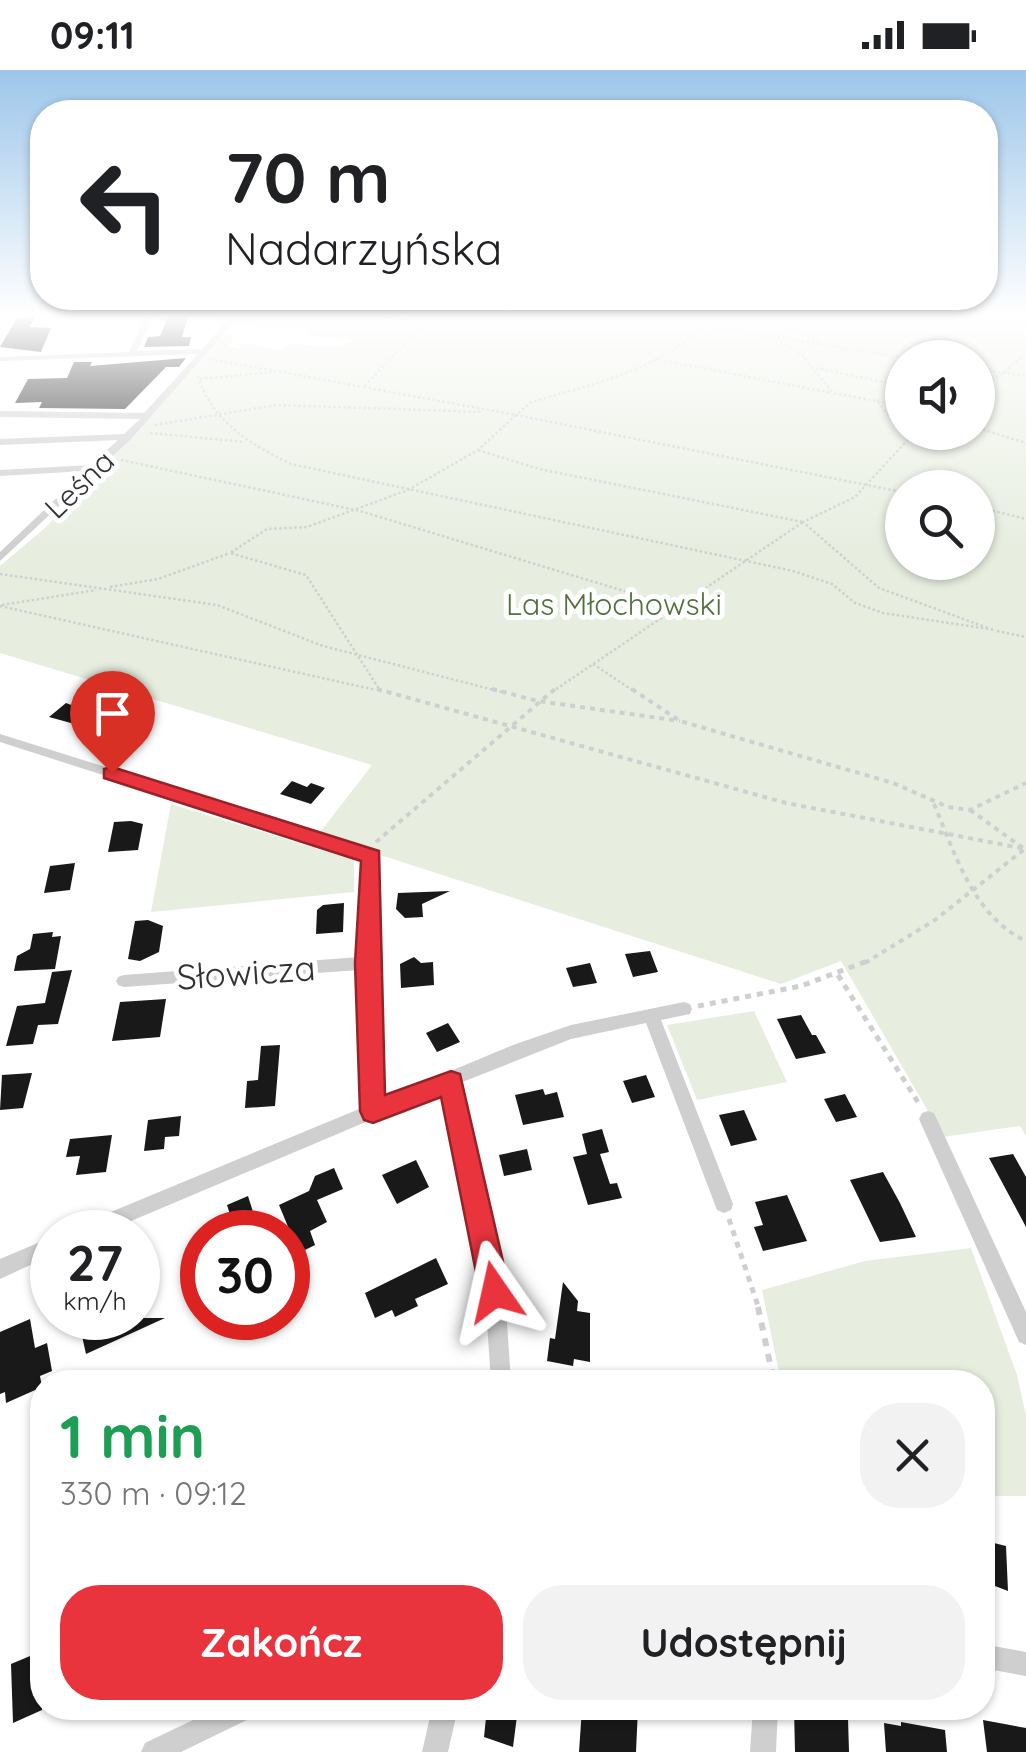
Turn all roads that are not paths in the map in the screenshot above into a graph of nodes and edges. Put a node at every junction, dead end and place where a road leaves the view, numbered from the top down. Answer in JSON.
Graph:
{"nodes":[{"id":1,"x":167,"y":392,"type":"edge"},
{"id":2,"x":0,"y":414,"type":"edge"},
{"id":3,"x":147,"y":416,"type":"junction"},
{"id":4,"x":128,"y":437,"type":"junction"},
{"id":5,"x":0,"y":442,"type":"edge"},
{"id":6,"x":96,"y":468,"type":"junction"},
{"id":7,"x":0,"y":473,"type":"edge"},
{"id":8,"x":21,"y":538,"type":"junction"},
{"id":9,"x":0,"y":540,"type":"edge"},
{"id":10,"x":0,"y":558,"type":"edge"},
{"id":11,"x":0,"y":738,"type":"edge"},
{"id":12,"x":367,"y":963,"type":"junction"},
{"id":13,"x":124,"y":981,"type":"dead end"},
{"id":14,"x":684,"y":1009,"type":"road end"},
{"id":15,"x":652,"y":1015,"type":"junction"},
{"id":16,"x":451,"y":1082,"type":"junction"},
{"id":17,"x":373,"y":1111,"type":"junction"},
{"id":18,"x":928,"y":1119,"type":"road end"},
{"id":19,"x":724,"y":1204,"type":"road end"},
{"id":20,"x":137,"y":1210,"type":"edge"},
{"id":21,"x":30,"y":1256,"type":"edge"},
{"id":22,"x":0,"y":1269,"type":"edge"},
{"id":23,"x":1026,"y":1335,"type":"edge"},
{"id":24,"x":500,"y":1370,"type":"edge"},
{"id":25,"x":995,"y":1658,"type":"edge"},
{"id":26,"x":1026,"y":1664,"type":"edge"},
{"id":27,"x":219,"y":1720,"type":"edge"},
{"id":28,"x":442,"y":1720,"type":"edge"},
{"id":29,"x":765,"y":1720,"type":"edge"},
{"id":30,"x":154,"y":1752,"type":"edge"},
{"id":31,"x":435,"y":1752,"type":"edge"},
{"id":32,"x":764,"y":1752,"type":"edge"}],
"edges":[{"from":1,"to":3,"type":"street","name":"Leśna"},
{"from":2,"to":3,"type":"street"},
{"from":3,"to":4,"type":"street","name":"Leśna"},
{"from":4,"to":5,"type":"street"},
{"from":4,"to":6,"type":"street","name":"Leśna"},
{"from":6,"to":7,"type":"street"},
{"from":6,"to":8,"type":"street","name":"Leśna"},
{"from":8,"to":9,"type":"street"},
{"from":8,"to":10,"type":"street","name":"Leśna"},
{"from":11,"to":12,"type":"street"},
{"from":12,"to":13,"type":"street","name":"Słowicza"},
{"from":12,"to":17,"type":"street"},
{"from":14,"to":15,"type":"street"},
{"from":15,"to":16,"type":"street"},
{"from":15,"to":19,"type":"street"},
{"from":16,"to":17,"type":"street"},
{"from":16,"to":24,"type":"street"},
{"from":17,"to":20,"type":"street"},
{"from":18,"to":23,"type":"street"},
{"from":21,"to":22,"type":"street"},
{"from":25,"to":26,"type":"street"},
{"from":27,"to":30,"type":"street"},
{"from":28,"to":31,"type":"street"},
{"from":29,"to":32,"type":"street"}]}
